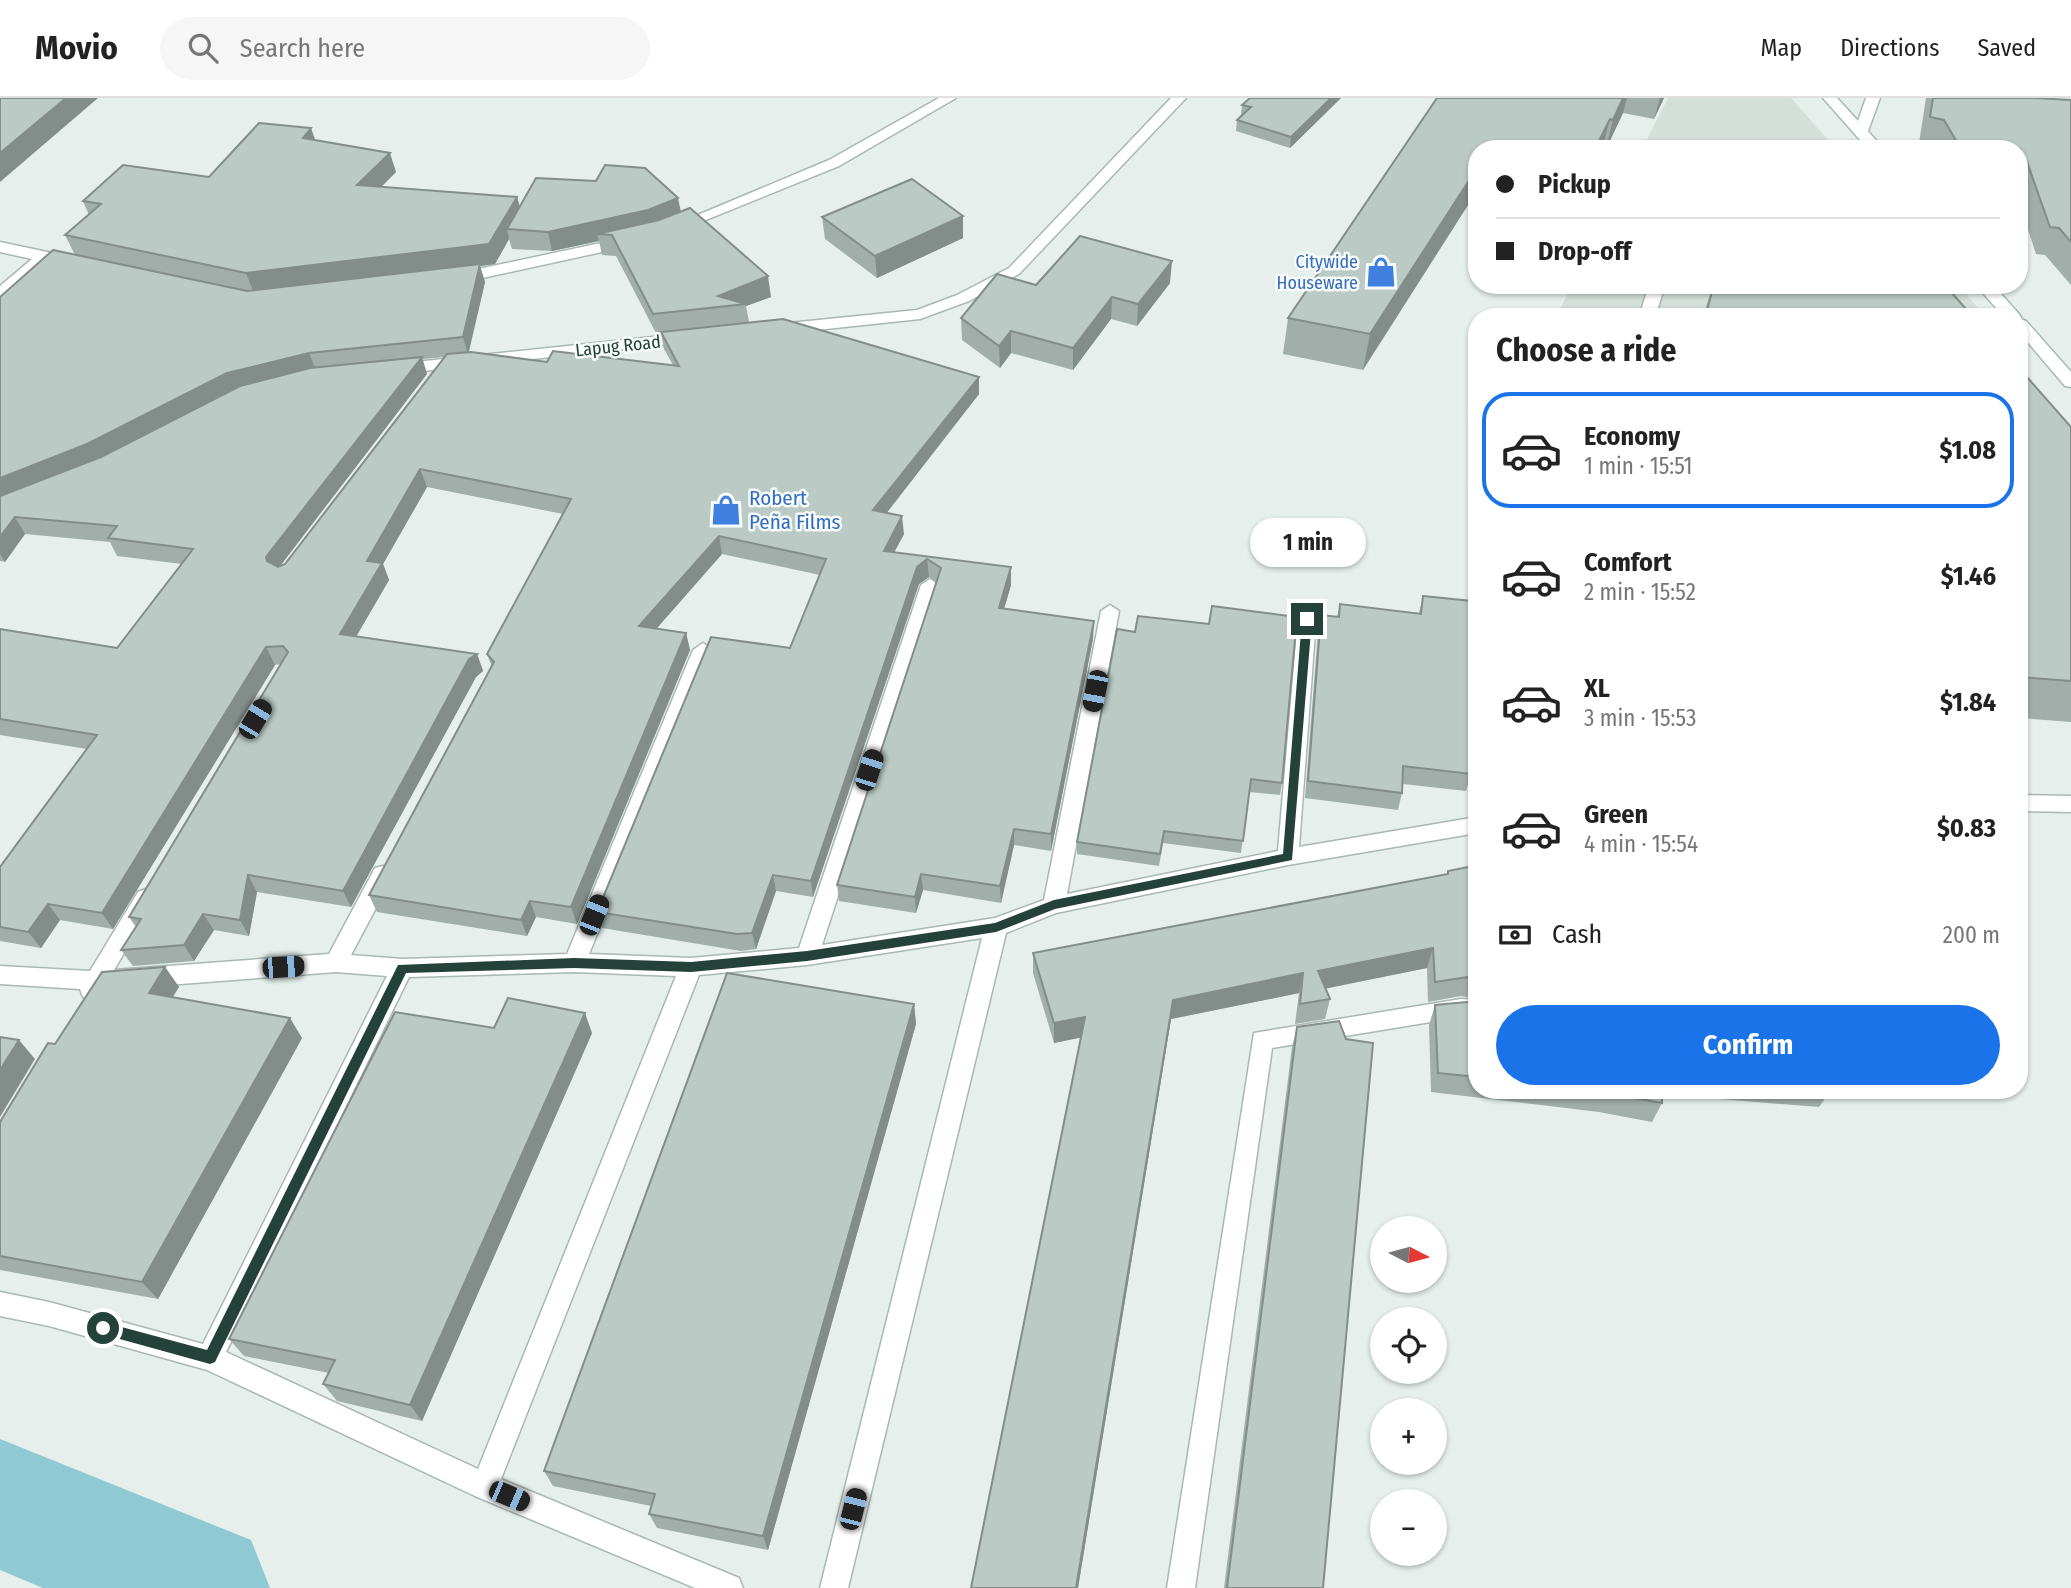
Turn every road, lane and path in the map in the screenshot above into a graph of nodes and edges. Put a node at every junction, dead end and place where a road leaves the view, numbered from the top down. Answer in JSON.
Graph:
{"nodes":[{"id":1,"x":949,"y":98,"type":"edge"},
{"id":2,"x":1179,"y":98,"type":"edge"},
{"id":3,"x":1830,"y":98,"type":"edge"},
{"id":4,"x":1873,"y":98,"type":"edge"},
{"id":5,"x":1861,"y":131,"type":"junction"},
{"id":6,"x":1868,"y":140,"type":"edge"},
{"id":7,"x":0,"y":247,"type":"edge"},
{"id":8,"x":44,"y":257,"type":"junction"},
{"id":9,"x":83,"y":265,"type":"edge"},
{"id":10,"x":435,"y":281,"type":"edge"},
{"id":11,"x":0,"y":294,"type":"edge"},
{"id":12,"x":1989,"y":294,"type":"edge"},
{"id":13,"x":2003,"y":308,"type":"edge"},
{"id":14,"x":767,"y":330,"type":"edge"},
{"id":15,"x":2028,"y":333,"type":"edge"},
{"id":16,"x":711,"y":336,"type":"edge"},
{"id":17,"x":447,"y":363,"type":"junction"},
{"id":18,"x":382,"y":371,"type":"edge"},
{"id":19,"x":2071,"y":382,"type":"edge"},
{"id":20,"x":430,"y":385,"type":"edge"},
{"id":21,"x":930,"y":585,"type":"edge"},
{"id":22,"x":1110,"y":611,"type":"dead end"},
{"id":23,"x":1307,"y":619,"type":"dead end"},
{"id":24,"x":703,"y":650,"type":"edge"},
{"id":25,"x":2028,"y":803,"type":"edge"},
{"id":26,"x":2071,"y":804,"type":"edge"},
{"id":27,"x":1468,"y":827,"type":"edge"},
{"id":28,"x":393,"y":856,"type":"edge"},
{"id":29,"x":1288,"y":857,"type":"junction"},
{"id":30,"x":154,"y":886,"type":"edge"},
{"id":31,"x":1054,"y":905,"type":"junction"},
{"id":32,"x":996,"y":927,"type":"junction"},
{"id":33,"x":807,"y":956,"type":"junction"},
{"id":34,"x":336,"y":963,"type":"junction"},
{"id":35,"x":574,"y":963,"type":"junction"},
{"id":36,"x":691,"y":967,"type":"junction"},
{"id":37,"x":402,"y":968,"type":"junction"},
{"id":38,"x":0,"y":975,"type":"edge"},
{"id":39,"x":96,"y":981,"type":"junction"},
{"id":40,"x":82,"y":1004,"type":"edge"},
{"id":41,"x":1468,"y":1008,"type":"edge"},
{"id":42,"x":0,"y":1304,"type":"edge"},
{"id":43,"x":210,"y":1358,"type":"junction"},
{"id":44,"x":485,"y":1486,"type":"junction"},
{"id":45,"x":729,"y":1588,"type":"edge"},
{"id":46,"x":834,"y":1588,"type":"edge"},
{"id":47,"x":1181,"y":1588,"type":"edge"}],
"edges":[{"from":1,"to":10,"type":"street"},
{"from":2,"to":14,"type":"street"},
{"from":3,"to":5,"type":"street"},
{"from":4,"to":5,"type":"street"},
{"from":5,"to":6,"type":"street"},
{"from":7,"to":8,"type":"street"},
{"from":8,"to":9,"type":"street"},
{"from":8,"to":11,"type":"street"},
{"from":12,"to":13,"type":"street"},
{"from":15,"to":19,"type":"street"},
{"from":16,"to":17,"type":"street","name":"Lapug Road"},
{"from":17,"to":18,"type":"street","name":"Lapug Road"},
{"from":17,"to":20,"type":"street"},
{"from":21,"to":33,"type":"street"},
{"from":22,"to":31,"type":"street"},
{"from":23,"to":29,"type":"street"},
{"from":24,"to":35,"type":"street"},
{"from":25,"to":26,"type":"street"},
{"from":27,"to":29,"type":"street"},
{"from":28,"to":34,"type":"street"},
{"from":29,"to":31,"type":"street"},
{"from":30,"to":39,"type":"street"},
{"from":31,"to":32,"type":"street"},
{"from":32,"to":33,"type":"street"},
{"from":32,"to":46,"type":"street"},
{"from":33,"to":36,"type":"street"},
{"from":34,"to":37,"type":"street"},
{"from":34,"to":39,"type":"street"},
{"from":35,"to":36,"type":"street"},
{"from":35,"to":37,"type":"street"},
{"from":36,"to":44,"type":"street"},
{"from":37,"to":43,"type":"street"},
{"from":38,"to":39,"type":"street"},
{"from":39,"to":40,"type":"street"},
{"from":41,"to":47,"type":"street"},
{"from":42,"to":43,"type":"street"},
{"from":43,"to":44,"type":"street"},
{"from":44,"to":45,"type":"street"}]}
